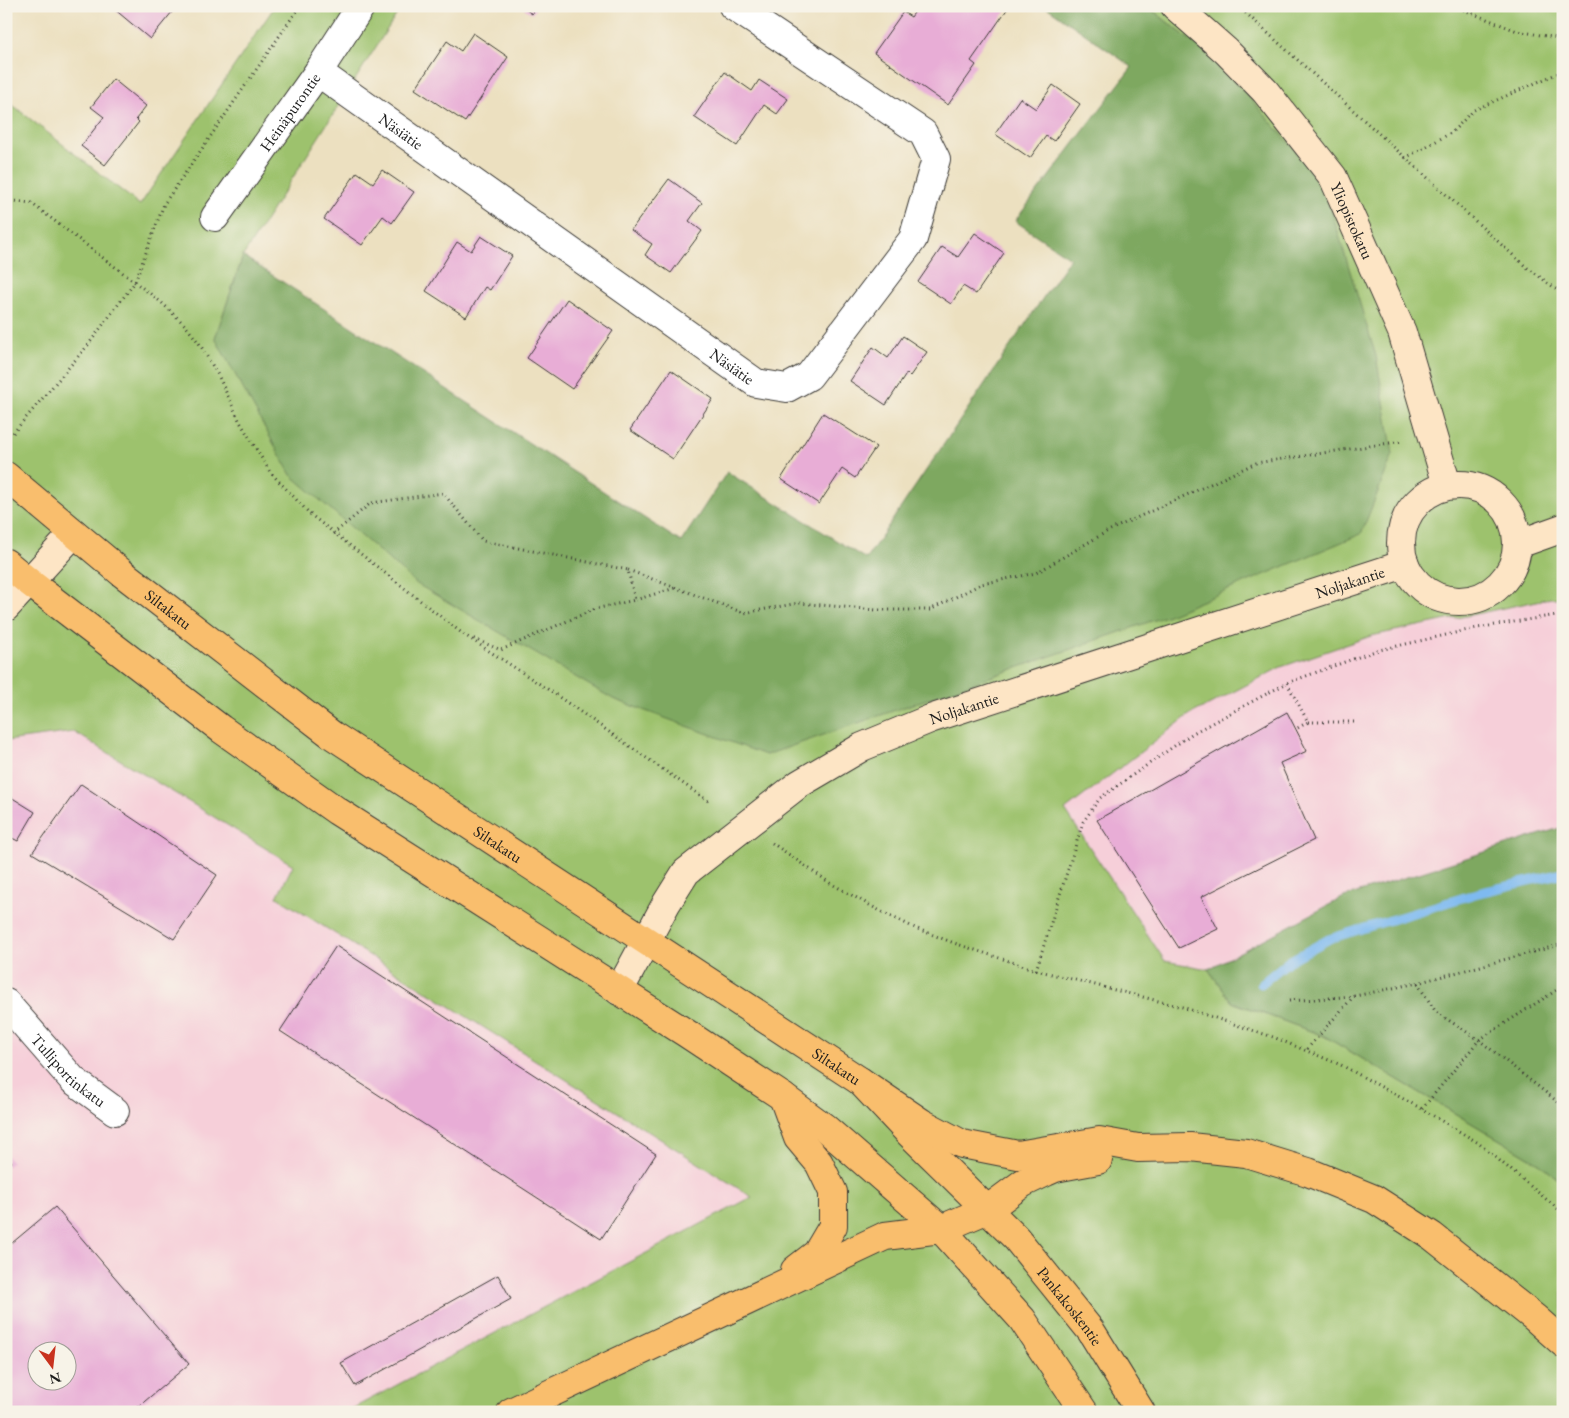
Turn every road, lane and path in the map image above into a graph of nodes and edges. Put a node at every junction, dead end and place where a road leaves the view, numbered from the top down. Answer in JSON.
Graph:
{"nodes":[{"id":1,"x":300,"y":6,"type":"edge"},
{"id":2,"x":361,"y":6,"type":"edge"},
{"id":3,"x":734,"y":6,"type":"edge"},
{"id":4,"x":1175,"y":6,"type":"edge"},
{"id":5,"x":1238,"y":6,"type":"edge"},
{"id":6,"x":1454,"y":6,"type":"edge"},
{"id":7,"x":1563,"y":39,"type":"edge"},
{"id":8,"x":1563,"y":71,"type":"edge"},
{"id":9,"x":318,"y":72,"type":"junction"},
{"id":10,"x":1405,"y":158,"type":"junction"},
{"id":11,"x":6,"y":200,"type":"edge"},
{"id":12,"x":216,"y":217,"type":"dead end"},
{"id":13,"x":135,"y":282,"type":"junction"},
{"id":14,"x":1563,"y":294,"type":"edge"},
{"id":15,"x":12,"y":433,"type":"dead end"},
{"id":16,"x":1433,"y":437,"type":"junction"},
{"id":17,"x":6,"y":476,"type":"edge"},
{"id":18,"x":1447,"y":485,"type":"junction"},
{"id":19,"x":1563,"y":528,"type":"edge"},
{"id":20,"x":74,"y":533,"type":"junction"},
{"id":21,"x":333,"y":534,"type":"junction"},
{"id":22,"x":1518,"y":544,"type":"junction"},
{"id":23,"x":6,"y":563,"type":"edge"},
{"id":24,"x":1405,"y":564,"type":"junction"},
{"id":25,"x":628,"y":570,"type":"junction"},
{"id":26,"x":29,"y":582,"type":"junction"},
{"id":27,"x":676,"y":587,"type":"junction"},
{"id":28,"x":635,"y":600,"type":"junction"},
{"id":29,"x":6,"y":607,"type":"edge"},
{"id":30,"x":1563,"y":614,"type":"edge"},
{"id":31,"x":463,"y":634,"type":"junction"},
{"id":32,"x":1287,"y":684,"type":"junction"},
{"id":33,"x":1308,"y":722,"type":"junction"},
{"id":34,"x":1355,"y":722,"type":"dead end"},
{"id":35,"x":1296,"y":729,"type":"dead end"},
{"id":36,"x":711,"y":802,"type":"dead end"},
{"id":37,"x":772,"y":843,"type":"dead end"},
{"id":38,"x":647,"y":940,"type":"junction"},
{"id":39,"x":1563,"y":944,"type":"edge"},
{"id":40,"x":1036,"y":970,"type":"junction"},
{"id":41,"x":1417,"y":984,"type":"junction"},
{"id":42,"x":1563,"y":986,"type":"edge"},
{"id":43,"x":619,"y":990,"type":"junction"},
{"id":44,"x":1355,"y":996,"type":"junction"},
{"id":45,"x":1289,"y":1002,"type":"dead end"},
{"id":46,"x":6,"y":1003,"type":"edge"},
{"id":47,"x":1479,"y":1040,"type":"junction"},
{"id":48,"x":1307,"y":1050,"type":"junction"},
{"id":49,"x":860,"y":1081,"type":"junction"},
{"id":50,"x":783,"y":1097,"type":"junction"},
{"id":51,"x":1563,"y":1106,"type":"edge"},
{"id":52,"x":1422,"y":1109,"type":"junction"},
{"id":53,"x":114,"y":1111,"type":"dead end"},
{"id":54,"x":1138,"y":1148,"type":"junction"},
{"id":55,"x":988,"y":1209,"type":"junction"},
{"id":56,"x":1563,"y":1213,"type":"edge"},
{"id":57,"x":941,"y":1229,"type":"junction"},
{"id":58,"x":770,"y":1289,"type":"junction"},
{"id":59,"x":1563,"y":1343,"type":"edge"},
{"id":60,"x":1084,"y":1411,"type":"edge"},
{"id":61,"x":511,"y":1412,"type":"edge"},
{"id":62,"x":1141,"y":1412,"type":"edge"}],
"edges":[{"from":1,"to":13,"type":"path"},
{"from":2,"to":9,"type":"street","name":"Heinäpurontie"},
{"from":3,"to":9,"type":"street","name":"Näsiätie"},
{"from":4,"to":16,"type":"main road","name":"Yliopistokatu"},
{"from":5,"to":10,"type":"path"},
{"from":6,"to":7,"type":"path"},
{"from":8,"to":10,"type":"path"},
{"from":9,"to":12,"type":"street","name":"Heinäpurontie"},
{"from":10,"to":14,"type":"path"},
{"from":11,"to":13,"type":"path"},
{"from":13,"to":15,"type":"path"},
{"from":13,"to":21,"type":"path"},
{"from":16,"to":18,"type":"main road","name":"Yliopistokatu"},
{"from":16,"to":27,"type":"path"},
{"from":17,"to":20,"type":"main road","name":"Siltakatu"},
{"from":18,"to":22,"type":"main road"},
{"from":18,"to":24,"type":"main road"},
{"from":19,"to":22,"type":"main road"},
{"from":20,"to":26,"type":"main road"},
{"from":20,"to":38,"type":"main road","name":"Siltakatu"},
{"from":21,"to":25,"type":"path"},
{"from":21,"to":31,"type":"path"},
{"from":22,"to":24,"type":"main road"},
{"from":23,"to":26,"type":"main road"},
{"from":24,"to":38,"type":"main road","name":"Noljakantie"},
{"from":25,"to":27,"type":"path"},
{"from":25,"to":28,"type":"path"},
{"from":26,"to":29,"type":"main road"},
{"from":26,"to":43,"type":"main road"},
{"from":27,"to":28,"type":"path"},
{"from":28,"to":31,"type":"path"},
{"from":30,"to":32,"type":"path"},
{"from":31,"to":36,"type":"path"},
{"from":32,"to":33,"type":"path"},
{"from":32,"to":40,"type":"path"},
{"from":33,"to":34,"type":"path"},
{"from":33,"to":35,"type":"path"},
{"from":37,"to":40,"type":"path"},
{"from":38,"to":43,"type":"main road","name":"Noljakantie"},
{"from":38,"to":49,"type":"main road","name":"Siltakatu"},
{"from":39,"to":41,"type":"path"},
{"from":40,"to":48,"type":"path"},
{"from":41,"to":44,"type":"path"},
{"from":41,"to":47,"type":"path"},
{"from":42,"to":47,"type":"path"},
{"from":43,"to":50,"type":"main road"},
{"from":44,"to":45,"type":"path"},
{"from":44,"to":48,"type":"path"},
{"from":46,"to":53,"type":"street","name":"Tulliportinkatu"},
{"from":47,"to":51,"type":"path"},
{"from":47,"to":52,"type":"path"},
{"from":48,"to":52,"type":"path"},
{"from":49,"to":54,"type":"main road"},
{"from":49,"to":55,"type":"main road","name":"Siltakatu"},
{"from":50,"to":57,"type":"main road"},
{"from":50,"to":58,"type":"main road"},
{"from":52,"to":56,"type":"path"},
{"from":54,"to":55,"type":"main road"},
{"from":54,"to":59,"type":"main road"},
{"from":55,"to":57,"type":"main road"},
{"from":55,"to":62,"type":"main road","name":"Pankakoskentie"},
{"from":57,"to":58,"type":"main road"},
{"from":57,"to":60,"type":"main road"},
{"from":58,"to":61,"type":"main road"}]}
